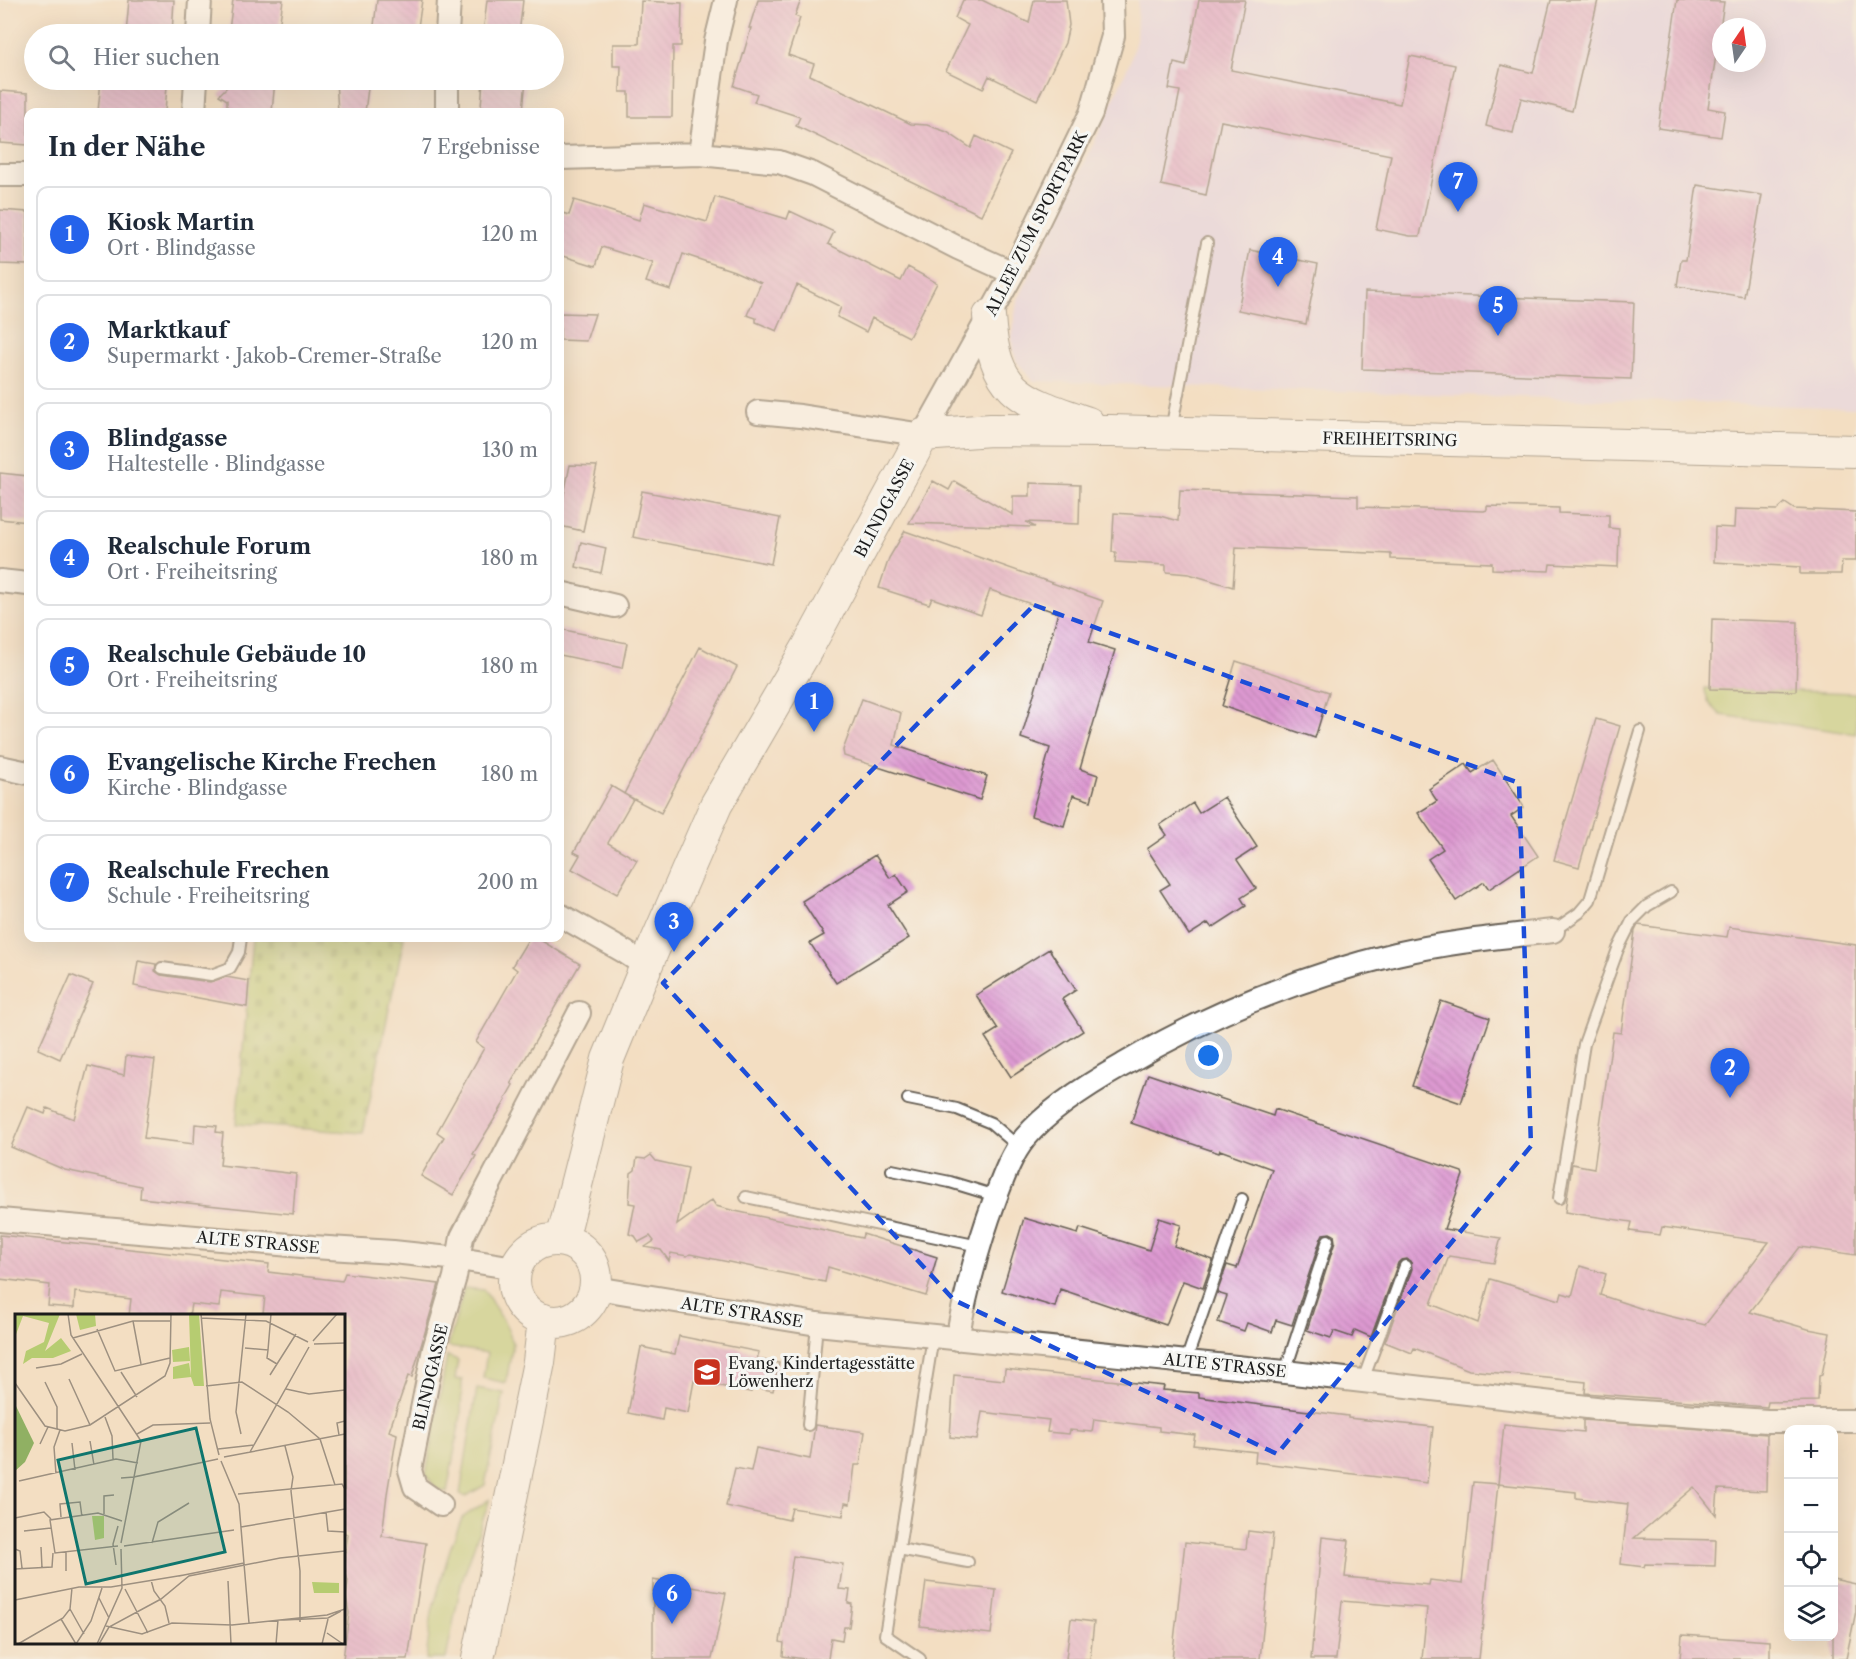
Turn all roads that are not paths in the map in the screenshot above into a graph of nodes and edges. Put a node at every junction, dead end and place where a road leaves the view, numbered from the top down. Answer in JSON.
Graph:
{"nodes":[{"id":1,"x":200,"y":0,"type":"edge"},
{"id":2,"x":449,"y":0,"type":"edge"},
{"id":3,"x":726,"y":0,"type":"edge"},
{"id":4,"x":1112,"y":0,"type":"edge"},
{"id":5,"x":199,"y":24,"type":"edge"},
{"id":6,"x":448,"y":24,"type":"edge"},
{"id":7,"x":195,"y":90,"type":"edge"},
{"id":8,"x":447,"y":90,"type":"edge"},
{"id":9,"x":194,"y":108,"type":"edge"},
{"id":10,"x":447,"y":108,"type":"edge"},
{"id":11,"x":700,"y":154,"type":"junction"},
{"id":12,"x":564,"y":158,"type":"edge"},
{"id":13,"x":0,"y":174,"type":"edge"},
{"id":14,"x":24,"y":176,"type":"edge"},
{"id":15,"x":1207,"y":243,"type":"dead end"},
{"id":16,"x":1013,"y":273,"type":"junction"},
{"id":17,"x":989,"y":316,"type":"junction"},
{"id":18,"x":758,"y":412,"type":"dead end"},
{"id":19,"x":1112,"y":431,"type":"junction"},
{"id":20,"x":1171,"y":434,"type":"junction"},
{"id":21,"x":923,"y":435,"type":"junction"},
{"id":22,"x":1856,"y":451,"type":"edge"},
{"id":23,"x":0,"y":581,"type":"edge"},
{"id":24,"x":24,"y":584,"type":"edge"},
{"id":25,"x":564,"y":594,"type":"edge"},
{"id":26,"x":615,"y":606,"type":"dead end"},
{"id":27,"x":1640,"y":731,"type":"dead end"},
{"id":28,"x":0,"y":767,"type":"edge"},
{"id":29,"x":24,"y":772,"type":"edge"},
{"id":30,"x":1671,"y":892,"type":"dead end"},
{"id":31,"x":564,"y":917,"type":"edge"},
{"id":32,"x":1553,"y":932,"type":"joint"},
{"id":33,"x":240,"y":942,"type":"edge"},
{"id":34,"x":646,"y":966,"type":"junction"},
{"id":35,"x":162,"y":968,"type":"dead end"},
{"id":36,"x":579,"y":1012,"type":"dead end"},
{"id":37,"x":908,"y":1099,"type":"dead end"},
{"id":38,"x":1020,"y":1147,"type":"junction"},
{"id":39,"x":892,"y":1170,"type":"dead end"},
{"id":40,"x":996,"y":1196,"type":"junction"},
{"id":41,"x":746,"y":1197,"type":"dead end"},
{"id":42,"x":1559,"y":1198,"type":"dead end"},
{"id":43,"x":1242,"y":1199,"type":"dead end"},
{"id":44,"x":0,"y":1220,"type":"edge"},
{"id":45,"x":562,"y":1240,"type":"junction"},
{"id":46,"x":1328,"y":1240,"type":"dead end"},
{"id":47,"x":979,"y":1246,"type":"junction"},
{"id":48,"x":459,"y":1259,"type":"junction"},
{"id":49,"x":1405,"y":1266,"type":"dead end"},
{"id":50,"x":515,"y":1268,"type":"junction"},
{"id":51,"x":596,"y":1288,"type":"junction"},
{"id":52,"x":544,"y":1320,"type":"junction"},
{"id":53,"x":817,"y":1324,"type":"junction"},
{"id":54,"x":933,"y":1337,"type":"junction"},
{"id":55,"x":957,"y":1339,"type":"junction"},
{"id":56,"x":1186,"y":1361,"type":"junction"},
{"id":57,"x":1284,"y":1372,"type":"junction"},
{"id":58,"x":1363,"y":1380,"type":"junction"},
{"id":59,"x":1856,"y":1421,"type":"edge"},
{"id":60,"x":808,"y":1425,"type":"dead end"},
{"id":61,"x":441,"y":1505,"type":"dead end"},
{"id":62,"x":899,"y":1549,"type":"junction"},
{"id":63,"x":968,"y":1562,"type":"dead end"},
{"id":64,"x":478,"y":1659,"type":"edge"},
{"id":65,"x":920,"y":1659,"type":"edge"}],
"edges":[{"from":1,"to":5,"type":"street"},
{"from":2,"to":6,"type":"street"},
{"from":3,"to":11,"type":"street"},
{"from":4,"to":16,"type":"street","name":"ALLEE ZUM SPORTPARK"},
{"from":7,"to":9,"type":"street"},
{"from":8,"to":10,"type":"street"},
{"from":11,"to":12,"type":"street"},
{"from":11,"to":16,"type":"street"},
{"from":13,"to":14,"type":"street"},
{"from":15,"to":20,"type":"lane"},
{"from":16,"to":17,"type":"street","name":"ALLEE ZUM SPORTPARK"},
{"from":17,"to":19,"type":"main road"},
{"from":17,"to":21,"type":"street","name":"ALLEE ZUM SPORTPARK"},
{"from":18,"to":21,"type":"street"},
{"from":19,"to":20,"type":"main road","name":"FREIHEITSRING"},
{"from":19,"to":21,"type":"main road","name":"FREIHEITSRING"},
{"from":20,"to":22,"type":"main road","name":"FREIHEITSRING"},
{"from":21,"to":34,"type":"main road","name":"BLINDGASSE"},
{"from":23,"to":24,"type":"street"},
{"from":25,"to":26,"type":"street"},
{"from":27,"to":32,"type":"lane"},
{"from":28,"to":29,"type":"street"},
{"from":30,"to":42,"type":"lane"},
{"from":31,"to":34,"type":"street"},
{"from":32,"to":38,"type":"street"},
{"from":33,"to":35,"type":"lane"},
{"from":34,"to":45,"type":"main road","name":"BLINDGASSE"},
{"from":36,"to":48,"type":"street","name":"BLINDGASSE"},
{"from":37,"to":38,"type":"lane"},
{"from":38,"to":40,"type":"street"},
{"from":39,"to":40,"type":"lane"},
{"from":40,"to":47,"type":"street"},
{"from":41,"to":47,"type":"lane"},
{"from":43,"to":56,"type":"lane"},
{"from":44,"to":48,"type":"street","name":"ALTE STRASSE"},
{"from":45,"to":50,"type":"main road"},
{"from":45,"to":51,"type":"main road"},
{"from":46,"to":57,"type":"lane"},
{"from":47,"to":55,"type":"street"},
{"from":48,"to":50,"type":"street","name":"ALTE STRASSE"},
{"from":48,"to":61,"type":"street","name":"BLINDGASSE"},
{"from":49,"to":58,"type":"lane"},
{"from":50,"to":52,"type":"main road"},
{"from":51,"to":52,"type":"main road"},
{"from":51,"to":53,"type":"street","name":"ALTE STRASSE"},
{"from":52,"to":64,"type":"main road"},
{"from":53,"to":54,"type":"street","name":"ALTE STRASSE"},
{"from":53,"to":60,"type":"lane"},
{"from":54,"to":55,"type":"street","name":"ALTE STRASSE"},
{"from":54,"to":62,"type":"lane"},
{"from":55,"to":56,"type":"street","name":"ALTE STRASSE"},
{"from":56,"to":57,"type":"street","name":"ALTE STRASSE"},
{"from":57,"to":58,"type":"street","name":"ALTE STRASSE"},
{"from":58,"to":59,"type":"street","name":"ALTE STRASSE"},
{"from":62,"to":63,"type":"lane"},
{"from":62,"to":65,"type":"lane"}]}
